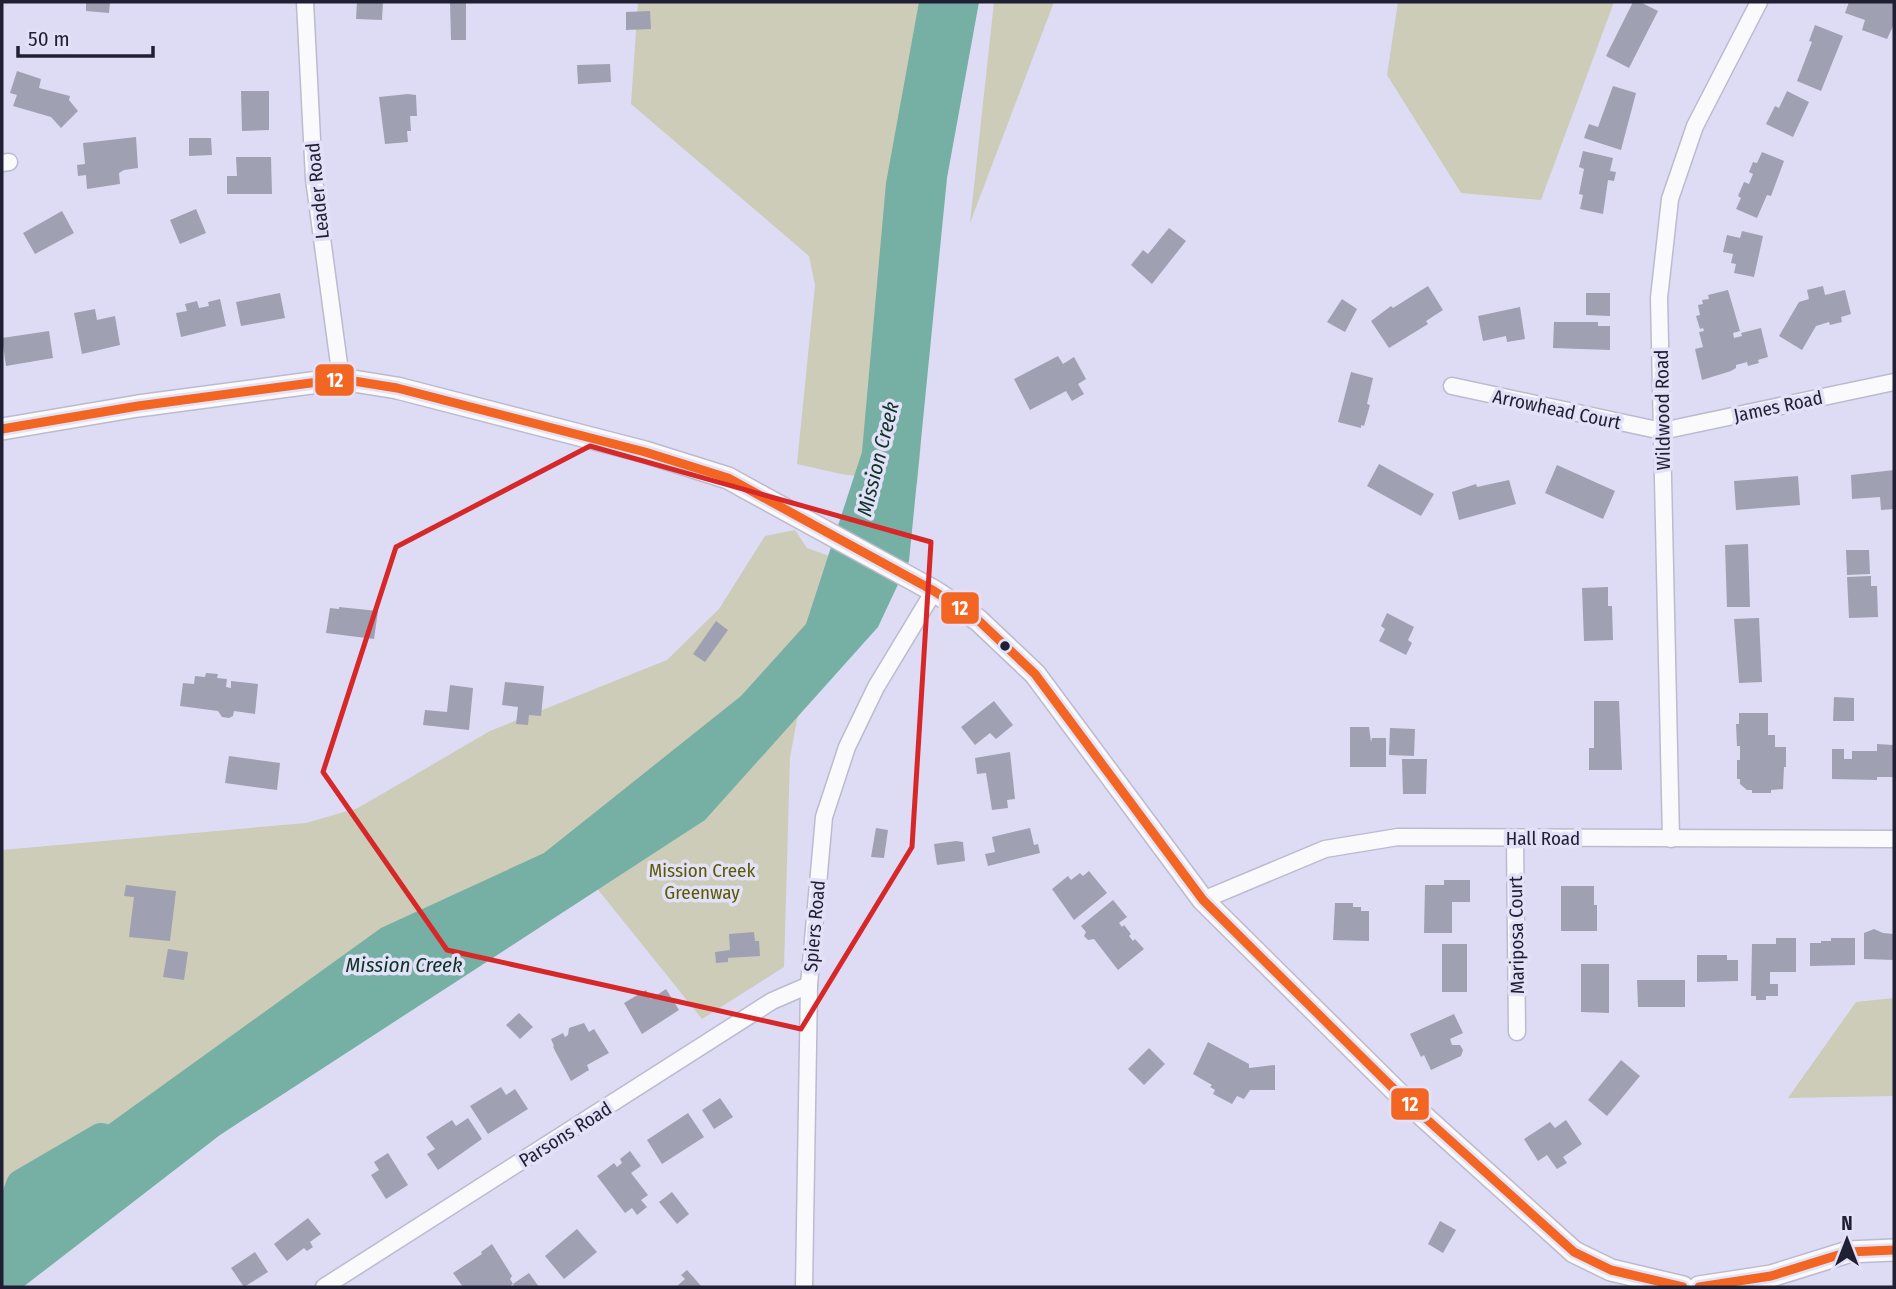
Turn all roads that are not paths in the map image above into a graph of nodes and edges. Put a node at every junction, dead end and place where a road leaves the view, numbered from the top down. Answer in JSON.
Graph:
{"nodes":[{"id":1,"x":305,"y":2,"type":"edge"},
{"id":2,"x":1759,"y":2,"type":"edge"},
{"id":3,"x":341,"y":379,"type":"junction"},
{"id":4,"x":1894,"y":382,"type":"edge"},
{"id":5,"x":1452,"y":386,"type":"dead end"},
{"id":6,"x":2,"y":429,"type":"edge"},
{"id":7,"x":1662,"y":431,"type":"junction"},
{"id":8,"x":934,"y":591,"type":"junction"},
{"id":9,"x":1515,"y":838,"type":"junction"},
{"id":10,"x":1671,"y":839,"type":"junction"},
{"id":11,"x":1894,"y":839,"type":"edge"},
{"id":12,"x":1203,"y":900,"type":"junction"},
{"id":13,"x":809,"y":985,"type":"junction"},
{"id":14,"x":1517,"y":1032,"type":"dead end"},
{"id":15,"x":1894,"y":1250,"type":"edge"},
{"id":16,"x":324,"y":1287,"type":"edge"},
{"id":17,"x":804,"y":1287,"type":"edge"},
{"id":18,"x":1683,"y":1287,"type":"edge"},
{"id":19,"x":1699,"y":1287,"type":"edge"}],
"edges":[{"from":1,"to":3,"type":"street","name":"Leader Road"},
{"from":2,"to":7,"type":"street","name":"Wildwood Road"},
{"from":3,"to":6,"type":"main road"},
{"from":3,"to":8,"type":"main road"},
{"from":4,"to":7,"type":"street","name":"James Road"},
{"from":5,"to":7,"type":"street","name":"Arrowhead Court"},
{"from":7,"to":10,"type":"street","name":"Wildwood Road"},
{"from":8,"to":12,"type":"main road"},
{"from":8,"to":13,"type":"street","name":"Spiers Road"},
{"from":9,"to":10,"type":"street","name":"Hall Road"},
{"from":9,"to":12,"type":"street","name":"Hall Road"},
{"from":9,"to":14,"type":"street","name":"Mariposa Court"},
{"from":10,"to":11,"type":"street","name":"Hall Road"},
{"from":12,"to":18,"type":"main road"},
{"from":13,"to":16,"type":"street","name":"Parsons Road"},
{"from":13,"to":17,"type":"street","name":"Spiers Road"},
{"from":15,"to":19,"type":"main road"}]}
